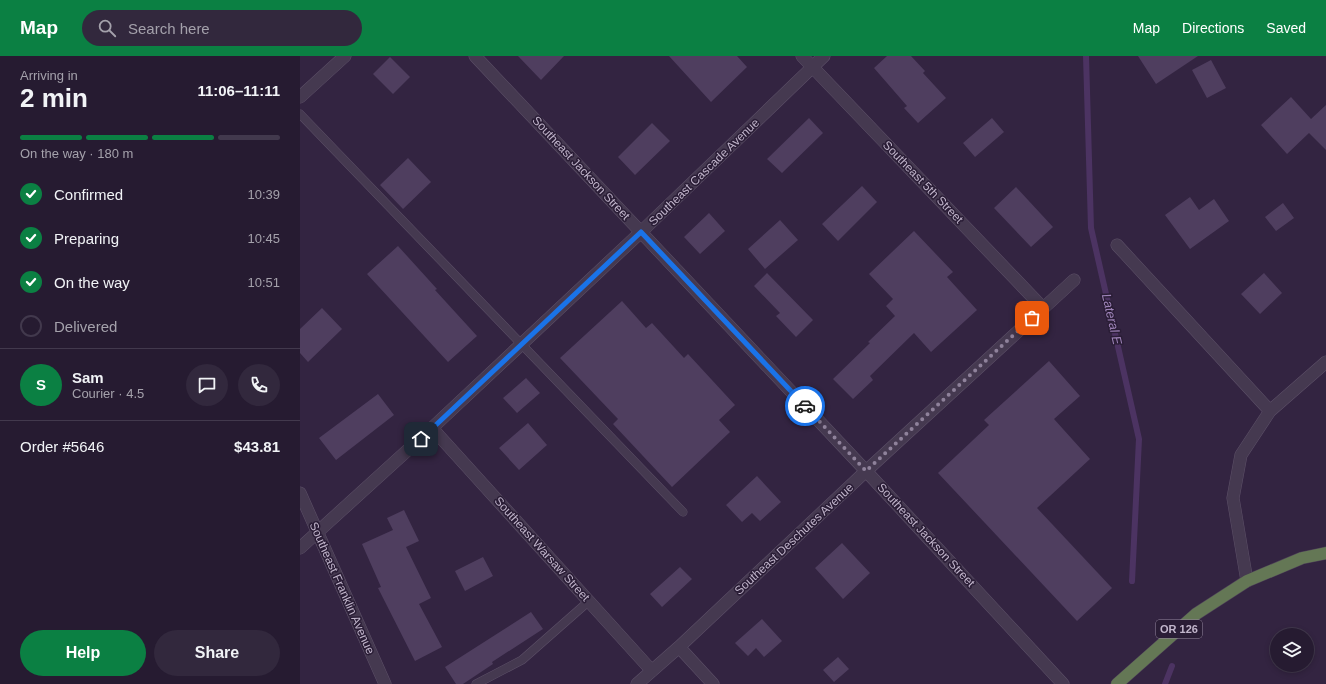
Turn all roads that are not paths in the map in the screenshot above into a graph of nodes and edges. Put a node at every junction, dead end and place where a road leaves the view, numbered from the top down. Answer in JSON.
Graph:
{"nodes":[{"id":1,"x":345,"y":56,"type":"edge"},
{"id":2,"x":475,"y":56,"type":"edge"},
{"id":3,"x":802,"y":56,"type":"edge"},
{"id":4,"x":824,"y":56,"type":"edge"},
{"id":5,"x":813,"y":67,"type":"junction"},
{"id":6,"x":300,"y":97,"type":"edge"},
{"id":7,"x":300,"y":114,"type":"edge"},
{"id":8,"x":641,"y":232,"type":"junction"},
{"id":9,"x":1117,"y":246,"type":"dead end"},
{"id":10,"x":1074,"y":280,"type":"dead end"},
{"id":11,"x":1043,"y":308,"type":"junction"},
{"id":12,"x":522,"y":344,"type":"junction"},
{"id":13,"x":1326,"y":362,"type":"edge"},
{"id":14,"x":1270,"y":411,"type":"junction"},
{"id":15,"x":432,"y":428,"type":"junction"},
{"id":16,"x":866,"y":471,"type":"junction"},
{"id":17,"x":300,"y":493,"type":"edge"},
{"id":18,"x":683,"y":512,"type":"dead end"},
{"id":19,"x":317,"y":533,"type":"junction"},
{"id":20,"x":300,"y":548,"type":"edge"},
{"id":21,"x":1326,"y":553,"type":"edge"},
{"id":22,"x":1247,"y":581,"type":"junction"},
{"id":23,"x":589,"y":601,"type":"junction"},
{"id":24,"x":679,"y":647,"type":"junction"},
{"id":25,"x":652,"y":671,"type":"junction"},
{"id":26,"x":385,"y":684,"type":"edge"},
{"id":27,"x":476,"y":684,"type":"edge"},
{"id":28,"x":637,"y":684,"type":"edge"},
{"id":29,"x":713,"y":684,"type":"edge"},
{"id":30,"x":1063,"y":684,"type":"edge"},
{"id":31,"x":1117,"y":684,"type":"edge"}],
"edges":[{"from":1,"to":6,"type":"street"},
{"from":2,"to":8,"type":"street","name":"Southeast Jackson Street"},
{"from":3,"to":5,"type":"street","name":"Southeast 5th Street"},
{"from":4,"to":5,"type":"street","name":"Southeast Cascade Avenue"},
{"from":5,"to":8,"type":"street","name":"Southeast Cascade Avenue"},
{"from":5,"to":11,"type":"street","name":"Southeast 5th Street"},
{"from":7,"to":12,"type":"lane"},
{"from":8,"to":12,"type":"street","name":"Southeast Cascade Avenue"},
{"from":8,"to":16,"type":"street","name":"Southeast Jackson Street"},
{"from":9,"to":14,"type":"street"},
{"from":10,"to":11,"type":"street","name":"Southeast Deschutes Avenue"},
{"from":11,"to":16,"type":"street","name":"Southeast Deschutes Avenue"},
{"from":12,"to":15,"type":"street","name":"Southeast Cascade Avenue"},
{"from":12,"to":18,"type":"lane"},
{"from":13,"to":14,"type":"street"},
{"from":14,"to":22,"type":"street"},
{"from":15,"to":19,"type":"street","name":"Southeast Cascade Avenue"},
{"from":15,"to":23,"type":"street","name":"Southeast Warsaw Street"},
{"from":16,"to":24,"type":"street","name":"Southeast Deschutes Avenue"},
{"from":16,"to":30,"type":"street","name":"Southeast Jackson Street"},
{"from":17,"to":19,"type":"street","name":"Southeast Franklin Avenue"},
{"from":19,"to":20,"type":"street","name":"Southeast Cascade Avenue"},
{"from":19,"to":26,"type":"street","name":"Southeast Franklin Avenue"},
{"from":21,"to":22,"type":"highway","number":"OR 126"},
{"from":22,"to":31,"type":"highway","number":"OR 126"},
{"from":23,"to":25,"type":"street","name":"Southeast Warsaw Street"},
{"from":23,"to":27,"type":"lane"},
{"from":24,"to":25,"type":"street","name":"Southeast Deschutes Avenue"},
{"from":24,"to":29,"type":"street"},
{"from":25,"to":28,"type":"street","name":"Southeast Deschutes Avenue"}]}
